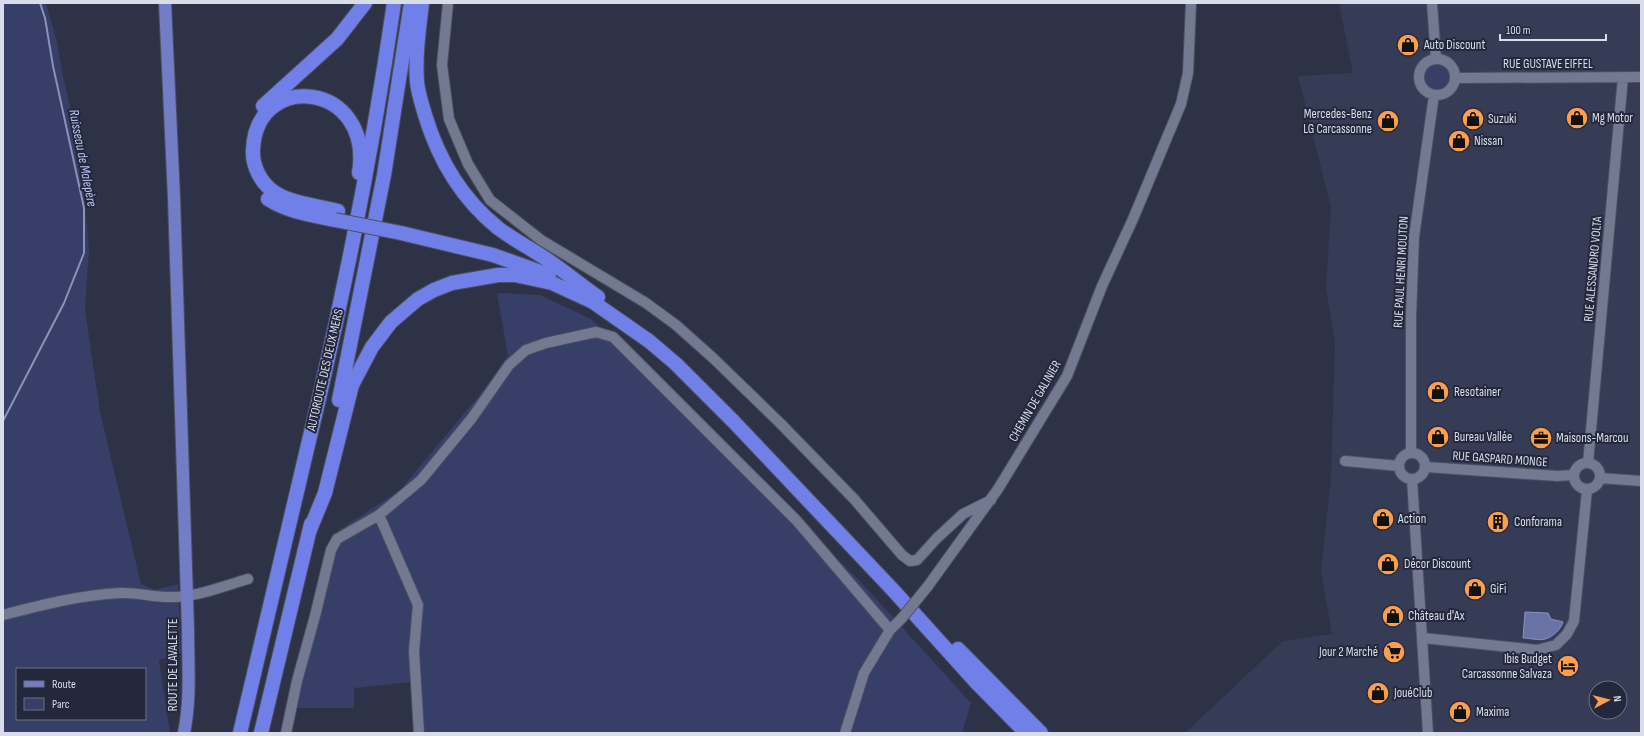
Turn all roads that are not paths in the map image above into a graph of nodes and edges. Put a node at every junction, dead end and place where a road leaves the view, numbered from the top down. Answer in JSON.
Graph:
{"nodes":[{"id":1,"x":165,"y":3,"type":"edge"},
{"id":2,"x":365,"y":3,"type":"edge"},
{"id":3,"x":394,"y":3,"type":"edge"},
{"id":4,"x":411,"y":3,"type":"edge"},
{"id":5,"x":422,"y":3,"type":"edge"},
{"id":6,"x":448,"y":3,"type":"edge"},
{"id":7,"x":1191,"y":3,"type":"edge"},
{"id":8,"x":1432,"y":3,"type":"edge"},
{"id":9,"x":1436,"y":60,"type":"junction"},
{"id":10,"x":1623,"y":77,"type":"junction"},
{"id":11,"x":1641,"y":77,"type":"edge"},
{"id":12,"x":1455,"y":78,"type":"junction"},
{"id":13,"x":1434,"y":95,"type":"junction"},
{"id":14,"x":359,"y":213,"type":"junction"},
{"id":15,"x":336,"y":216,"type":"junction"},
{"id":16,"x":590,"y":296,"type":"junction"},
{"id":17,"x":1411,"y":452,"type":"junction"},
{"id":18,"x":1345,"y":461,"type":"dead end"},
{"id":19,"x":1588,"y":462,"type":"junction"},
{"id":20,"x":1399,"y":466,"type":"junction"},
{"id":21,"x":1426,"y":467,"type":"junction"},
{"id":22,"x":1573,"y":475,"type":"junction"},
{"id":23,"x":1600,"y":478,"type":"junction"},
{"id":24,"x":1412,"y":479,"type":"junction"},
{"id":25,"x":1641,"y":481,"type":"edge"},
{"id":26,"x":1587,"y":490,"type":"junction"},
{"id":27,"x":990,"y":500,"type":"junction"},
{"id":28,"x":380,"y":515,"type":"junction"},
{"id":29,"x":309,"y":532,"type":"junction"},
{"id":30,"x":248,"y":579,"type":"dead end"},
{"id":31,"x":186,"y":596,"type":"junction"},
{"id":32,"x":3,"y":615,"type":"edge"},
{"id":33,"x":890,"y":630,"type":"junction"},
{"id":34,"x":1423,"y":638,"type":"junction"},
{"id":35,"x":184,"y":733,"type":"edge"},
{"id":36,"x":240,"y":733,"type":"edge"},
{"id":37,"x":261,"y":733,"type":"edge"},
{"id":38,"x":286,"y":733,"type":"edge"},
{"id":39,"x":419,"y":733,"type":"edge"},
{"id":40,"x":845,"y":733,"type":"edge"},
{"id":41,"x":1026,"y":733,"type":"edge"},
{"id":42,"x":1041,"y":733,"type":"edge"},
{"id":43,"x":1428,"y":733,"type":"edge"}],
"edges":[{"from":1,"to":31,"type":"main road","name":"ROUTE DE LAVALETTE"},
{"from":2,"to":15,"type":"highway"},
{"from":3,"to":14,"type":"highway","name":"AUTOROUTE DES DEUX MERS"},
{"from":4,"to":29,"type":"highway","name":"AUTOROUTE DES DEUX MERS"},
{"from":5,"to":16,"type":"highway"},
{"from":6,"to":27,"type":"street"},
{"from":7,"to":27,"type":"street","name":"CHEMIN DE GALINIER"},
{"from":8,"to":9,"type":"street"},
{"from":9,"to":12,"type":"street"},
{"from":9,"to":13,"type":"street"},
{"from":10,"to":11,"type":"street","name":"RUE GUSTAVE EIFFEL"},
{"from":10,"to":12,"type":"street","name":"RUE GUSTAVE EIFFEL"},
{"from":10,"to":19,"type":"street","name":"RUE ALESSANDRO VOLTA"},
{"from":12,"to":13,"type":"street"},
{"from":13,"to":17,"type":"street","name":"RUE PAUL HENRI MOUTON"},
{"from":14,"to":15,"type":"highway"},
{"from":14,"to":36,"type":"highway","name":"AUTOROUTE DES DEUX MERS"},
{"from":15,"to":16,"type":"highway","bridge":true},
{"from":16,"to":29,"type":"highway"},
{"from":16,"to":41,"type":"highway"},
{"from":16,"to":42,"type":"highway"},
{"from":17,"to":20,"type":"street"},
{"from":17,"to":21,"type":"street"},
{"from":18,"to":20,"type":"street"},
{"from":19,"to":22,"type":"street"},
{"from":19,"to":23,"type":"street"},
{"from":20,"to":24,"type":"street"},
{"from":21,"to":22,"type":"street","name":"RUE GASPARD MONGE"},
{"from":21,"to":24,"type":"street"},
{"from":22,"to":26,"type":"street"},
{"from":23,"to":25,"type":"street"},
{"from":23,"to":26,"type":"street"},
{"from":24,"to":34,"type":"street"},
{"from":26,"to":34,"type":"street"},
{"from":27,"to":33,"type":"street","name":"CHEMIN DE GALINIER","bridge":true},
{"from":28,"to":33,"type":"street"},
{"from":28,"to":38,"type":"street"},
{"from":28,"to":39,"type":"street"},
{"from":29,"to":37,"type":"highway","name":"AUTOROUTE DES DEUX MERS"},
{"from":30,"to":31,"type":"street"},
{"from":31,"to":32,"type":"street"},
{"from":31,"to":35,"type":"main road","name":"ROUTE DE LAVALETTE"},
{"from":33,"to":40,"type":"street","name":"CHEMIN DE GALINIER"},
{"from":34,"to":43,"type":"street"}]}
